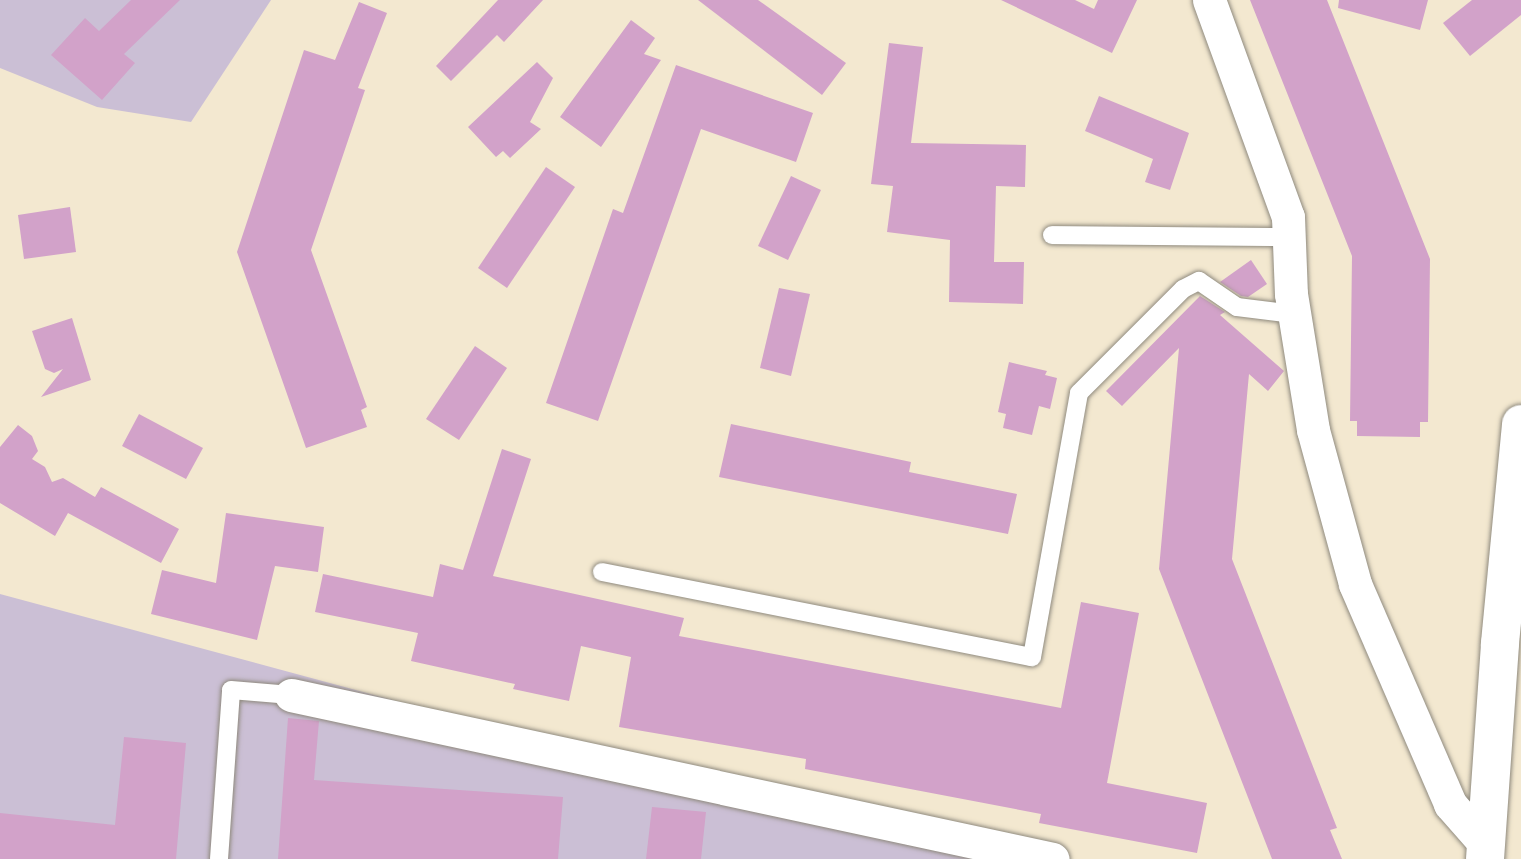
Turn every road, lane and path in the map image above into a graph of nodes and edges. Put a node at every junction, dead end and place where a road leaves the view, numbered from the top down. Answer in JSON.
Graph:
{"nodes":[{"id":1,"x":1209,"y":0,"type":"edge"},
{"id":2,"x":1052,"y":235,"type":"dead end"},
{"id":3,"x":1289,"y":237,"type":"junction"},
{"id":4,"x":1294,"y":314,"type":"junction"},
{"id":5,"x":1521,"y":424,"type":"edge"},
{"id":6,"x":602,"y":572,"type":"dead end"},
{"id":7,"x":291,"y":695,"type":"joint"},
{"id":8,"x":1485,"y":852,"type":"edge"},
{"id":9,"x":219,"y":859,"type":"edge"},
{"id":10,"x":1053,"y":859,"type":"edge"}],
"edges":[{"from":1,"to":3,"type":"street"},
{"from":2,"to":3,"type":"lane"},
{"from":3,"to":4,"type":"street"},
{"from":4,"to":6,"type":"lane"},
{"from":4,"to":8,"type":"street"},
{"from":5,"to":8,"type":"street"},
{"from":7,"to":9,"type":"lane"},
{"from":7,"to":10,"type":"street"}]}
